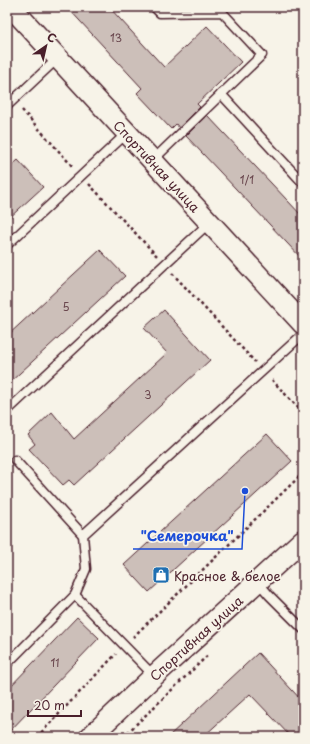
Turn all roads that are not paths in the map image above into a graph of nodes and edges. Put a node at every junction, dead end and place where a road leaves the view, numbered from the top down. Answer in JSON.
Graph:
{"nodes":[{"id":1,"x":11,"y":7,"type":"edge"},
{"id":2,"x":154,"y":7,"type":"edge"},
{"id":3,"x":58,"y":58,"type":"junction"},
{"id":4,"x":221,"y":94,"type":"junction"},
{"id":5,"x":10,"y":103,"type":"edge"},
{"id":6,"x":127,"y":133,"type":"junction"},
{"id":7,"x":152,"y":161,"type":"junction"},
{"id":8,"x":303,"y":183,"type":"edge"},
{"id":9,"x":210,"y":223,"type":"junction"},
{"id":10,"x":7,"y":244,"type":"edge"},
{"id":11,"x":303,"y":324,"type":"edge"},
{"id":12,"x":303,"y":334,"type":"edge"},
{"id":13,"x":7,"y":411,"type":"edge"},
{"id":14,"x":15,"y":460,"type":"dead end"},
{"id":15,"x":83,"y":535,"type":"junction"},
{"id":16,"x":303,"y":540,"type":"edge"},
{"id":17,"x":258,"y":582,"type":"junction"},
{"id":18,"x":76,"y":595,"type":"junction"},
{"id":19,"x":303,"y":629,"type":"edge"},
{"id":20,"x":7,"y":664,"type":"edge"},
{"id":21,"x":154,"y":676,"type":"junction"},
{"id":22,"x":90,"y":737,"type":"edge"}],
"edges":[{"from":1,"to":3,"type":"street","name":"Спортивная улица"},
{"from":2,"to":4,"type":"lane"},
{"from":3,"to":5,"type":"lane"},
{"from":3,"to":6,"type":"street","name":"Спортивная улица"},
{"from":4,"to":7,"type":"lane"},
{"from":4,"to":8,"type":"lane"},
{"from":6,"to":7,"type":"street","name":"Спортивная улица"},
{"from":6,"to":10,"type":"lane"},
{"from":7,"to":9,"type":"street","name":"Спортивная улица"},
{"from":9,"to":11,"type":"street","name":"Спортивная улица"},
{"from":9,"to":13,"type":"lane"},
{"from":12,"to":15,"type":"lane"},
{"from":14,"to":15,"type":"lane"},
{"from":15,"to":18,"type":"lane"},
{"from":16,"to":17,"type":"street","name":"Спортивная улица"},
{"from":17,"to":19,"type":"lane"},
{"from":17,"to":21,"type":"street","name":"Спортивная улица"},
{"from":18,"to":20,"type":"lane"},
{"from":18,"to":21,"type":"lane"},
{"from":21,"to":22,"type":"street","name":"Спортивная улица"}]}
